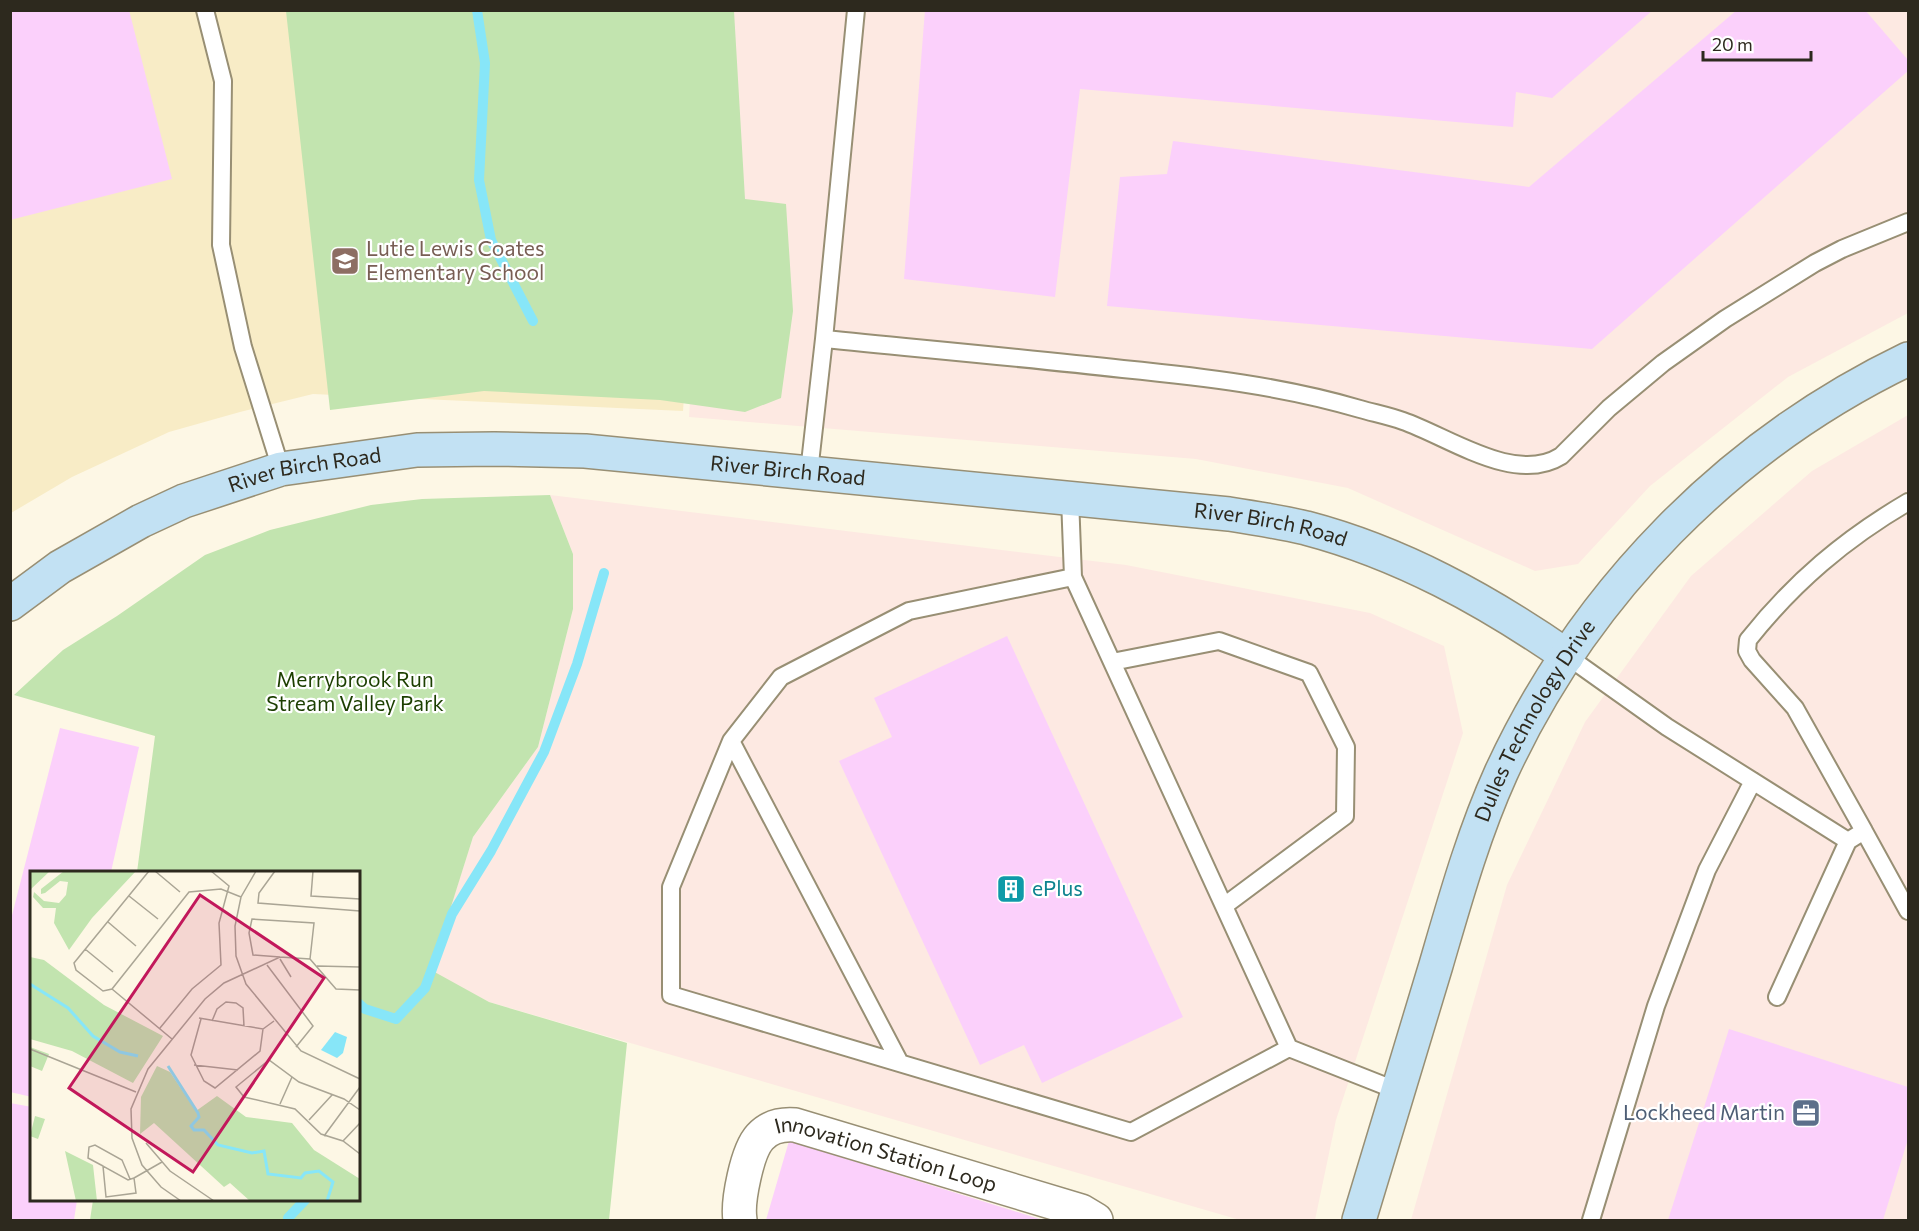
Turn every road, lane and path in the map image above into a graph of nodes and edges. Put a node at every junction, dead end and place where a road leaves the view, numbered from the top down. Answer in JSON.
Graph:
{"nodes":[{"id":1,"x":204,"y":10,"type":"edge"},
{"id":2,"x":856,"y":10,"type":"edge"},
{"id":3,"x":1908,"y":222,"type":"edge"},
{"id":4,"x":824,"y":339,"type":"junction"},
{"id":5,"x":1908,"y":359,"type":"edge"},
{"id":6,"x":281,"y":469,"type":"junction"},
{"id":7,"x":809,"y":472,"type":"junction"},
{"id":8,"x":1070,"y":498,"type":"junction"},
{"id":9,"x":1908,"y":502,"type":"edge"},
{"id":10,"x":1073,"y":577,"type":"junction"},
{"id":11,"x":10,"y":604,"type":"edge"},
{"id":12,"x":1567,"y":656,"type":"junction"},
{"id":13,"x":1112,"y":662,"type":"junction"},
{"id":14,"x":731,"y":741,"type":"junction"},
{"id":15,"x":1753,"y":781,"type":"junction"},
{"id":16,"x":1864,"y":831,"type":"junction"},
{"id":17,"x":1848,"y":842,"type":"junction"},
{"id":18,"x":1224,"y":906,"type":"junction"},
{"id":19,"x":1908,"y":911,"type":"edge"},
{"id":20,"x":1777,"y":997,"type":"dead end"},
{"id":21,"x":1289,"y":1048,"type":"junction"},
{"id":22,"x":900,"y":1063,"type":"junction"},
{"id":23,"x":1398,"y":1091,"type":"junction"},
{"id":24,"x":740,"y":1221,"type":"edge"},
{"id":25,"x":1096,"y":1221,"type":"edge"},
{"id":26,"x":1359,"y":1221,"type":"edge"},
{"id":27,"x":1591,"y":1221,"type":"edge"}],
"edges":[{"from":1,"to":6,"type":"lane"},
{"from":2,"to":4,"type":"lane"},
{"from":3,"to":4,"type":"lane"},
{"from":4,"to":7,"type":"lane"},
{"from":5,"to":12,"type":"street","name":"Dulles Technology Drive"},
{"from":6,"to":7,"type":"street","name":"River Birch Road"},
{"from":6,"to":11,"type":"street","name":"River Birch Road"},
{"from":7,"to":8,"type":"street","name":"River Birch Road"},
{"from":8,"to":10,"type":"lane"},
{"from":8,"to":12,"type":"street","name":"River Birch Road"},
{"from":9,"to":16,"type":"lane"},
{"from":10,"to":13,"type":"lane"},
{"from":10,"to":14,"type":"lane"},
{"from":12,"to":15,"type":"lane"},
{"from":12,"to":23,"type":"street","name":"Dulles Technology Drive"},
{"from":13,"to":18,"type":"lane"},
{"from":13,"to":18,"type":"lane"},
{"from":14,"to":22,"type":"lane"},
{"from":14,"to":22,"type":"lane"},
{"from":15,"to":17,"type":"lane"},
{"from":15,"to":27,"type":"lane"},
{"from":16,"to":17,"type":"lane"},
{"from":16,"to":19,"type":"lane"},
{"from":17,"to":20,"type":"lane"},
{"from":18,"to":21,"type":"lane"},
{"from":21,"to":22,"type":"lane"},
{"from":21,"to":23,"type":"lane"},
{"from":23,"to":26,"type":"street","name":"Dulles Technology Drive"},
{"from":24,"to":25,"type":"street","name":"Innovation Station Loop"}]}
